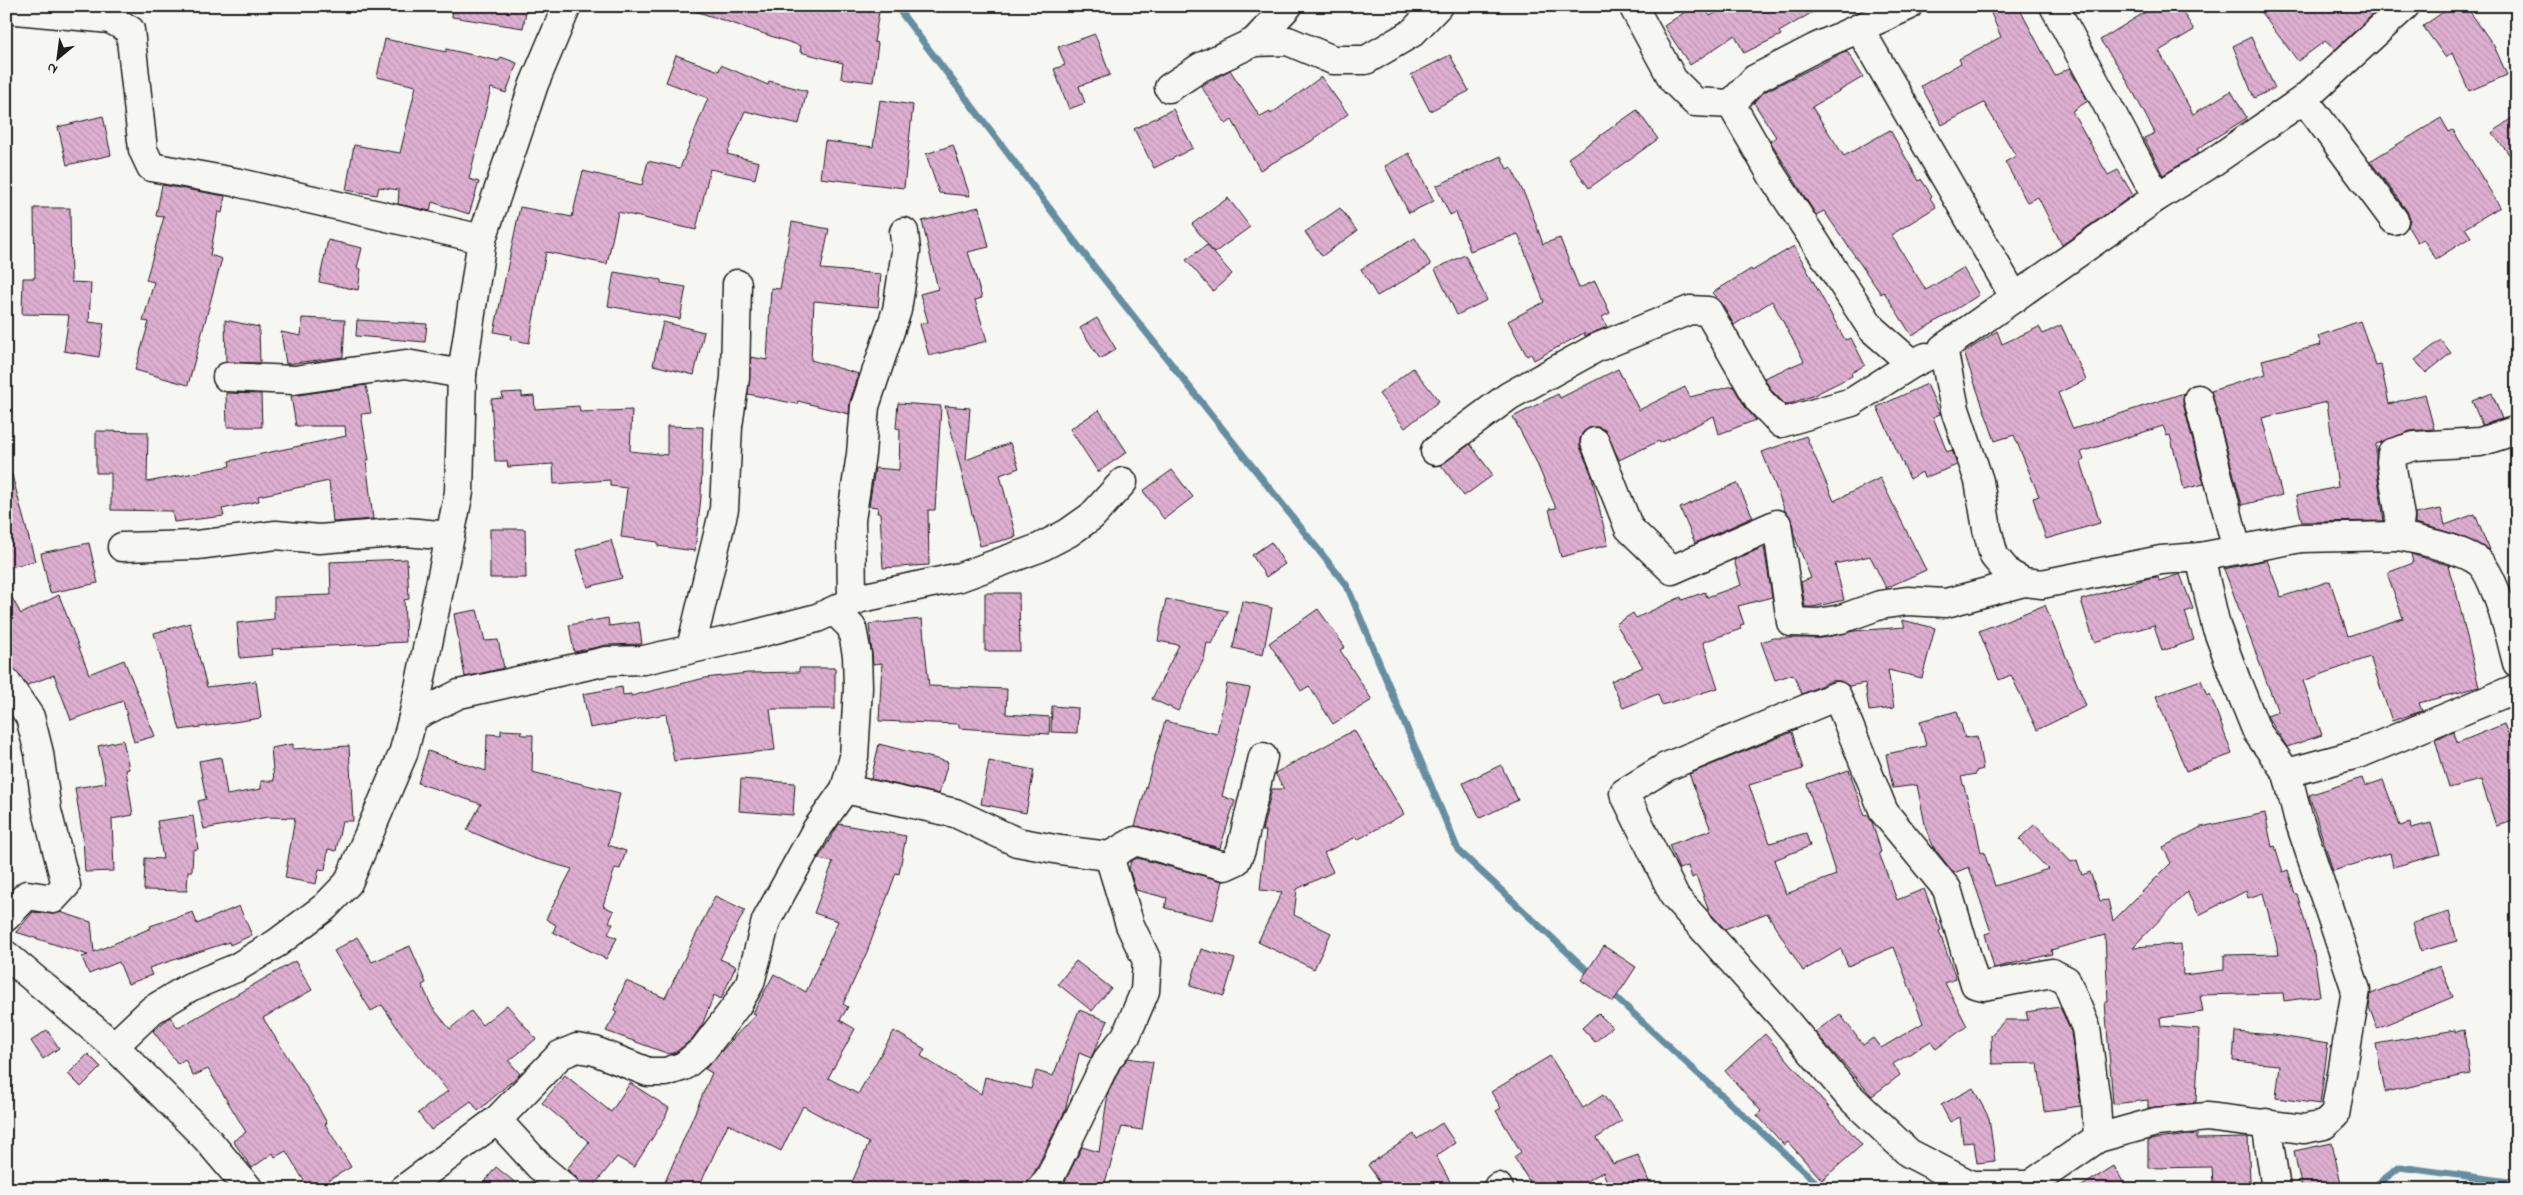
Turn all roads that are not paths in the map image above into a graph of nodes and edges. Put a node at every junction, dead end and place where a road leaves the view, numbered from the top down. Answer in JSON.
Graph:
{"nodes":[{"id":1,"x":566,"y":6,"type":"edge"},
{"id":2,"x":1288,"y":6,"type":"edge"},
{"id":3,"x":1438,"y":6,"type":"edge"},
{"id":4,"x":1633,"y":6,"type":"edge"},
{"id":5,"x":1908,"y":6,"type":"edge"},
{"id":6,"x":2054,"y":6,"type":"edge"},
{"id":7,"x":2406,"y":7,"type":"edge"},
{"id":8,"x":6,"y":9,"type":"edge"},
{"id":9,"x":1859,"y":28,"type":"junction"},
{"id":10,"x":1254,"y":42,"type":"junction"},
{"id":11,"x":1169,"y":88,"type":"dead end"},
{"id":12,"x":2304,"y":99,"type":"junction"},
{"id":13,"x":1731,"y":104,"type":"junction"},
{"id":14,"x":2158,"y":196,"type":"junction"},
{"id":15,"x":2394,"y":220,"type":"dead end"},
{"id":16,"x":904,"y":232,"type":"dead end"},
{"id":17,"x":482,"y":239,"type":"junction"},
{"id":18,"x":737,"y":284,"type":"dead end"},
{"id":19,"x":2015,"y":298,"type":"junction"},
{"id":20,"x":1943,"y":348,"type":"junction"},
{"id":21,"x":1912,"y":364,"type":"junction"},
{"id":22,"x":462,"y":374,"type":"junction"},
{"id":23,"x":226,"y":377,"type":"dead end"},
{"id":24,"x":2198,"y":399,"type":"dead end"},
{"id":25,"x":2517,"y":430,"type":"edge"},
{"id":26,"x":1595,"y":442,"type":"dead end"},
{"id":27,"x":1435,"y":451,"type":"dead end"},
{"id":28,"x":1124,"y":482,"type":"dead end"},
{"id":29,"x":450,"y":536,"type":"junction"},
{"id":30,"x":2397,"y":536,"type":"junction"},
{"id":31,"x":122,"y":547,"type":"dead end"},
{"id":32,"x":2238,"y":550,"type":"junction"},
{"id":33,"x":2200,"y":557,"type":"junction"},
{"id":34,"x":2024,"y":582,"type":"junction"},
{"id":35,"x":844,"y":606,"type":"junction"},
{"id":36,"x":691,"y":648,"type":"junction"},
{"id":37,"x":2517,"y":663,"type":"edge"},
{"id":38,"x":6,"y":682,"type":"edge"},
{"id":39,"x":2517,"y":688,"type":"edge"},
{"id":40,"x":413,"y":717,"type":"junction"},
{"id":41,"x":1263,"y":757,"type":"dead end"},
{"id":42,"x":2287,"y":774,"type":"junction"},
{"id":43,"x":845,"y":789,"type":"junction"},
{"id":44,"x":1109,"y":856,"type":"junction"},
{"id":45,"x":6,"y":917,"type":"edge"},
{"id":46,"x":6,"y":954,"type":"edge"},
{"id":47,"x":114,"y":1046,"type":"junction"},
{"id":48,"x":497,"y":1120,"type":"junction"},
{"id":49,"x":2266,"y":1123,"type":"junction"},
{"id":50,"x":2098,"y":1138,"type":"junction"},
{"id":51,"x":2027,"y":1187,"type":"edge"},
{"id":52,"x":249,"y":1189,"type":"edge"},
{"id":53,"x":404,"y":1189,"type":"edge"},
{"id":54,"x":566,"y":1189,"type":"edge"},
{"id":55,"x":1041,"y":1189,"type":"edge"},
{"id":56,"x":2276,"y":1189,"type":"edge"}],
"edges":[{"from":1,"to":17,"type":"street"},
{"from":2,"to":10,"type":"street"},
{"from":3,"to":10,"type":"street"},
{"from":4,"to":13,"type":"street"},
{"from":5,"to":9,"type":"street"},
{"from":6,"to":14,"type":"street"},
{"from":7,"to":12,"type":"street"},
{"from":8,"to":17,"type":"street"},
{"from":9,"to":13,"type":"street"},
{"from":9,"to":19,"type":"street"},
{"from":10,"to":11,"type":"street"},
{"from":12,"to":14,"type":"street"},
{"from":12,"to":15,"type":"street"},
{"from":13,"to":21,"type":"street"},
{"from":14,"to":19,"type":"street"},
{"from":16,"to":35,"type":"street"},
{"from":17,"to":22,"type":"street"},
{"from":18,"to":36,"type":"street"},
{"from":19,"to":20,"type":"street"},
{"from":20,"to":21,"type":"street"},
{"from":20,"to":34,"type":"street"},
{"from":21,"to":27,"type":"street"},
{"from":22,"to":23,"type":"street"},
{"from":22,"to":29,"type":"street"},
{"from":24,"to":32,"type":"street"},
{"from":25,"to":30,"type":"street"},
{"from":26,"to":34,"type":"street"},
{"from":28,"to":35,"type":"street"},
{"from":29,"to":31,"type":"street"},
{"from":29,"to":40,"type":"street"},
{"from":30,"to":32,"type":"street"},
{"from":30,"to":37,"type":"street"},
{"from":32,"to":33,"type":"street"},
{"from":33,"to":34,"type":"street"},
{"from":33,"to":42,"type":"street"},
{"from":35,"to":36,"type":"street"},
{"from":35,"to":43,"type":"street"},
{"from":36,"to":40,"type":"street"},
{"from":38,"to":45,"type":"street"},
{"from":39,"to":42,"type":"street"},
{"from":40,"to":47,"type":"street"},
{"from":41,"to":44,"type":"street"},
{"from":42,"to":49,"type":"street"},
{"from":43,"to":44,"type":"street"},
{"from":43,"to":48,"type":"street"},
{"from":44,"to":55,"type":"street"},
{"from":46,"to":47,"type":"street"},
{"from":47,"to":52,"type":"street"},
{"from":48,"to":53,"type":"street"},
{"from":48,"to":54,"type":"street"},
{"from":49,"to":50,"type":"street"},
{"from":49,"to":56,"type":"street"},
{"from":50,"to":51,"type":"street"},
{"from":50,"to":51,"type":"street"}]}
